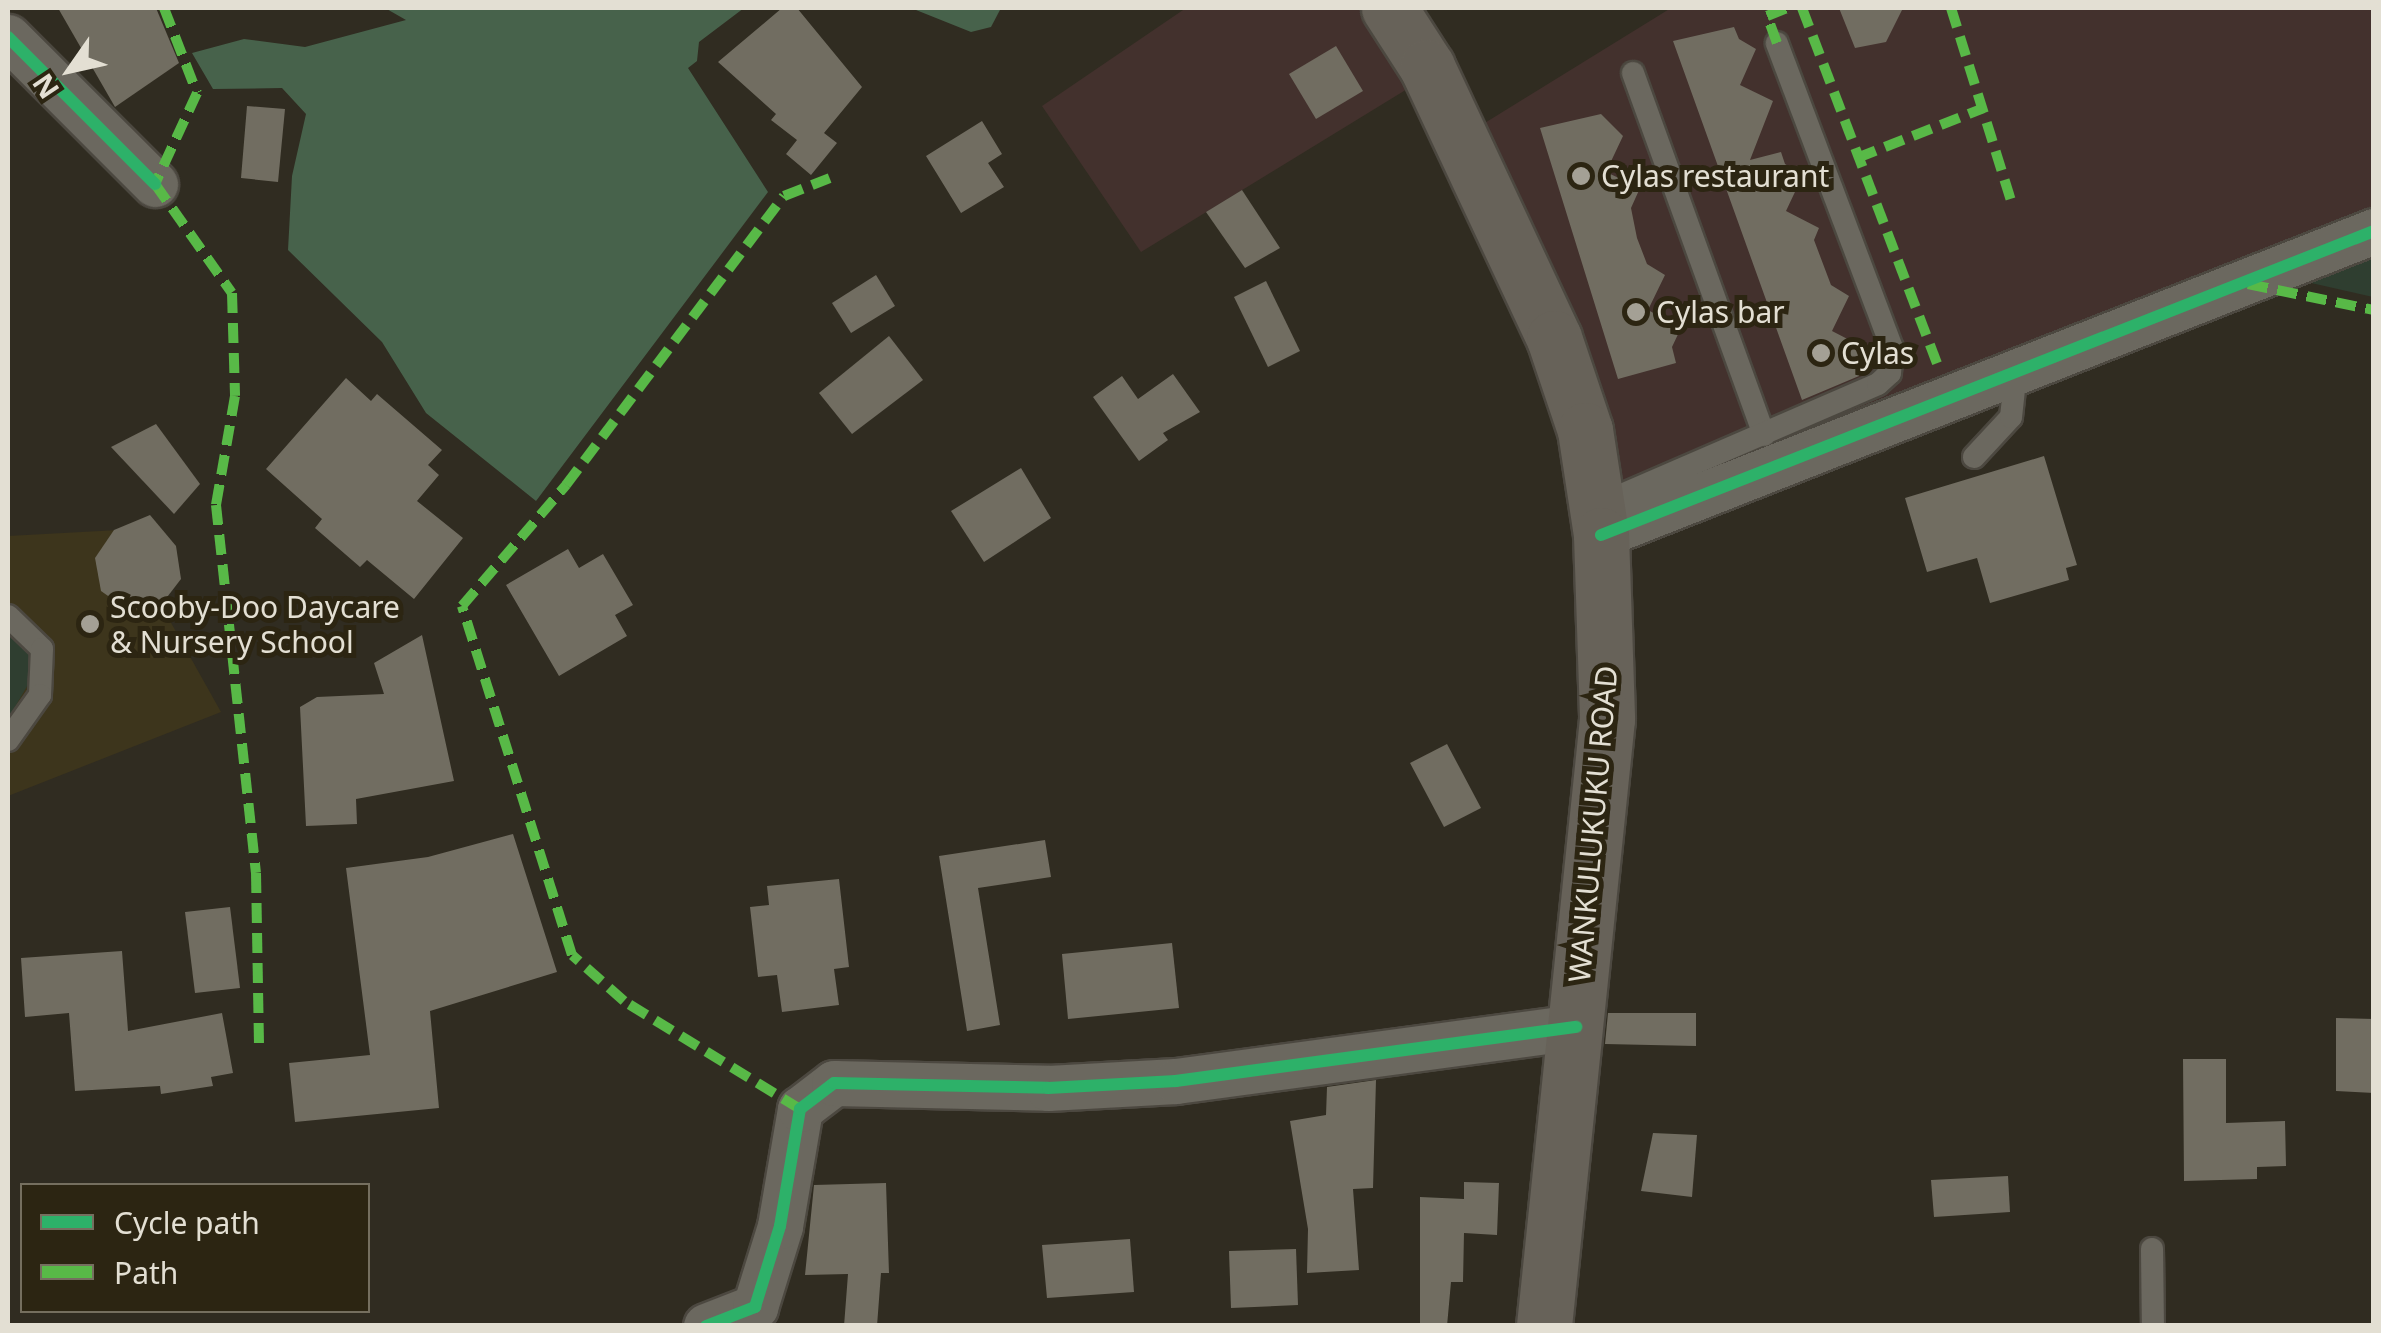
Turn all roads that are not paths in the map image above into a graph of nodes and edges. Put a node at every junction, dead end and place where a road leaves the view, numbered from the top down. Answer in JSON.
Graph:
{"nodes":[{"id":1,"x":1389,"y":8,"type":"edge"},
{"id":2,"x":8,"y":36,"type":"edge"},
{"id":3,"x":1777,"y":43,"type":"dead end"},
{"id":4,"x":1633,"y":73,"type":"dead end"},
{"id":5,"x":155,"y":184,"type":"dead end"},
{"id":6,"x":2374,"y":232,"type":"edge"},
{"id":7,"x":2016,"y":371,"type":"junction"},
{"id":8,"x":1764,"y":435,"type":"junction"},
{"id":9,"x":1974,"y":457,"type":"dead end"},
{"id":10,"x":1598,"y":520,"type":"junction"},
{"id":11,"x":8,"y":616,"type":"edge"},
{"id":12,"x":8,"y":740,"type":"edge"},
{"id":13,"x":1576,"y":1027,"type":"junction"},
{"id":14,"x":2152,"y":1249,"type":"dead end"},
{"id":15,"x":706,"y":1326,"type":"edge"},
{"id":16,"x":1544,"y":1326,"type":"edge"},
{"id":17,"x":2153,"y":1326,"type":"edge"}],
"edges":[{"from":1,"to":10,"type":"main road","name":"WANKULUKUKU ROAD"},
{"from":2,"to":5,"type":"street"},
{"from":3,"to":8,"type":"lane"},
{"from":4,"to":8,"type":"lane"},
{"from":6,"to":7,"type":"street"},
{"from":7,"to":9,"type":"lane"},
{"from":7,"to":10,"type":"street"},
{"from":8,"to":10,"type":"lane"},
{"from":10,"to":13,"type":"main road","name":"WANKULUKUKU ROAD"},
{"from":11,"to":12,"type":"lane"},
{"from":13,"to":15,"type":"street"},
{"from":13,"to":16,"type":"main road","name":"WANKULUKUKU ROAD"},
{"from":14,"to":17,"type":"lane"}]}
